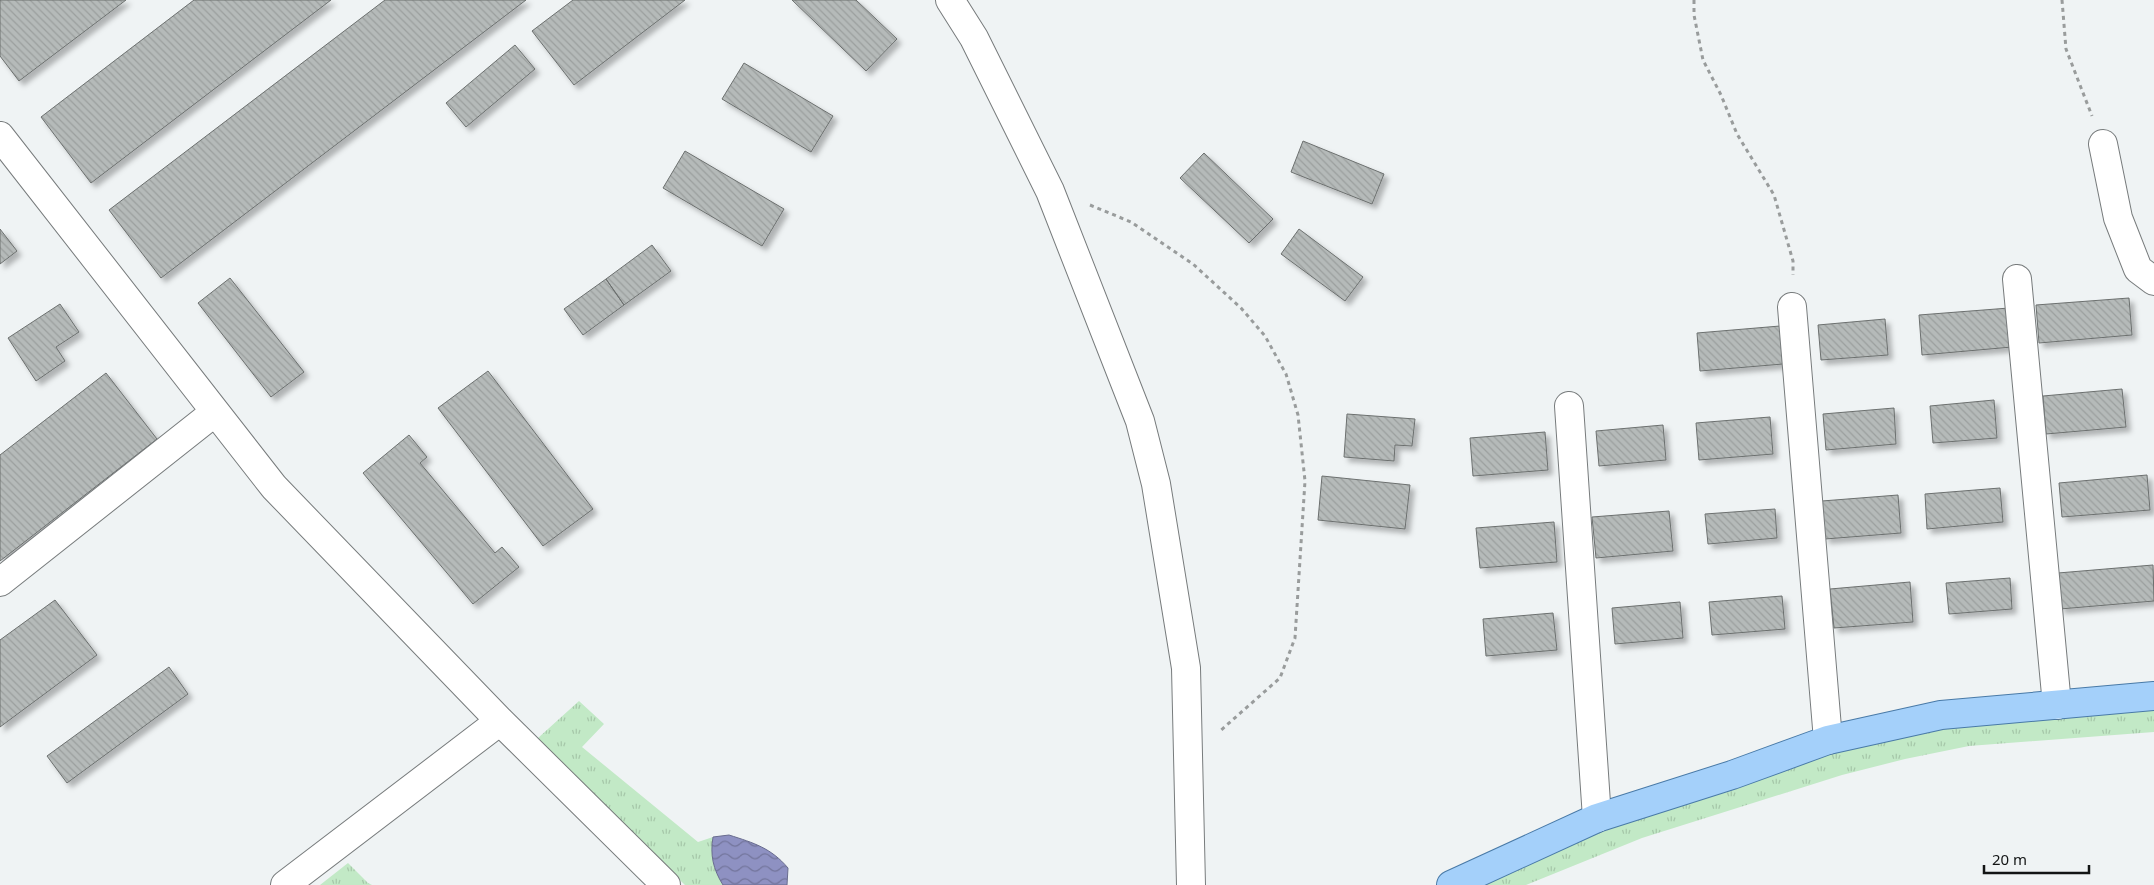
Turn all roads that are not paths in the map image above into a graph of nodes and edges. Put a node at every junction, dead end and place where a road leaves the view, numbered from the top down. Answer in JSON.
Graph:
{"nodes":[{"id":1,"x":950,"y":0,"type":"edge"},
{"id":2,"x":0,"y":136,"type":"edge"},
{"id":3,"x":2103,"y":144,"type":"road end"},
{"id":4,"x":2016,"y":279,"type":"dead end"},
{"id":5,"x":2154,"y":281,"type":"edge"},
{"id":6,"x":1792,"y":307,"type":"road end"},
{"id":7,"x":1569,"y":406,"type":"dead end"},
{"id":8,"x":215,"y":412,"type":"junction"},
{"id":9,"x":0,"y":582,"type":"edge"},
{"id":10,"x":2154,"y":696,"type":"edge"},
{"id":11,"x":2058,"y":705,"type":"junction"},
{"id":12,"x":500,"y":721,"type":"junction"},
{"id":13,"x":1828,"y":740,"type":"junction"},
{"id":14,"x":1597,"y":818,"type":"junction"},
{"id":15,"x":285,"y":885,"type":"edge"},
{"id":16,"x":666,"y":885,"type":"edge"},
{"id":17,"x":1191,"y":885,"type":"edge"},
{"id":18,"x":1451,"y":885,"type":"edge"}],
"edges":[{"from":1,"to":17,"type":"street"},
{"from":2,"to":8,"type":"street"},
{"from":3,"to":5,"type":"street"},
{"from":4,"to":11,"type":"street"},
{"from":6,"to":13,"type":"street"},
{"from":7,"to":14,"type":"street"},
{"from":8,"to":9,"type":"street"},
{"from":8,"to":12,"type":"street"},
{"from":10,"to":11,"type":"main road"},
{"from":11,"to":13,"type":"main road"},
{"from":12,"to":15,"type":"street"},
{"from":12,"to":16,"type":"street"},
{"from":13,"to":14,"type":"main road"},
{"from":14,"to":18,"type":"main road"}]}
